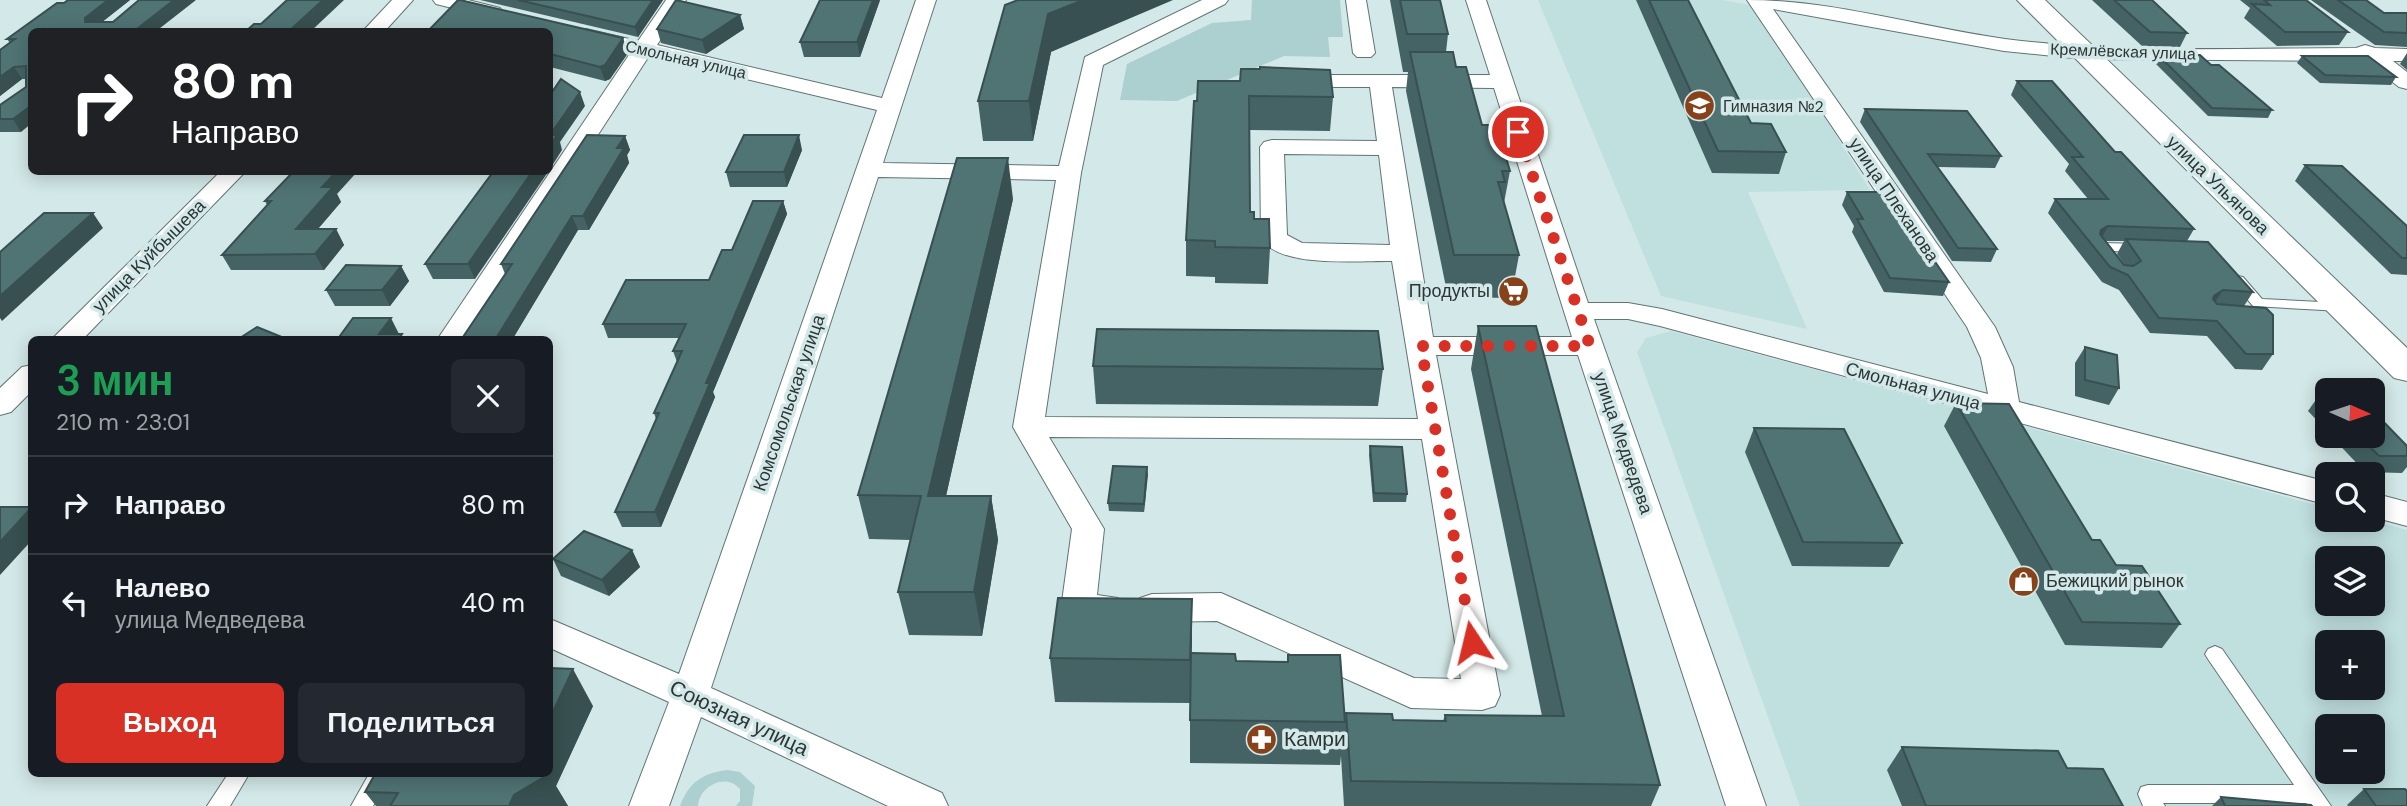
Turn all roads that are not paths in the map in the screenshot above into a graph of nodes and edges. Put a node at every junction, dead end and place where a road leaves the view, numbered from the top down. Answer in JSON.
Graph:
{"nodes":[{"id":1,"x":403,"y":0,"type":"edge"},
{"id":2,"x":443,"y":0,"type":"edge"},
{"id":3,"x":676,"y":0,"type":"edge"},
{"id":4,"x":926,"y":0,"type":"edge"},
{"id":5,"x":1218,"y":0,"type":"edge"},
{"id":6,"x":1356,"y":0,"type":"edge"},
{"id":7,"x":1476,"y":0,"type":"edge"},
{"id":8,"x":1758,"y":0,"type":"edge"},
{"id":9,"x":2030,"y":0,"type":"edge"},
{"id":10,"x":510,"y":17,"type":"edge"},
{"id":11,"x":376,"y":28,"type":"edge"},
{"id":12,"x":563,"y":30,"type":"edge"},
{"id":13,"x":2338,"y":32,"type":"edge"},
{"id":14,"x":643,"y":49,"type":"junction"},
{"id":15,"x":1364,"y":53,"type":"dead end"},
{"id":16,"x":2083,"y":53,"type":"junction"},
{"id":17,"x":2371,"y":55,"type":"junction"},
{"id":18,"x":2407,"y":55,"type":"edge"},
{"id":19,"x":1278,"y":80,"type":"edge"},
{"id":20,"x":1380,"y":81,"type":"junction"},
{"id":21,"x":1502,"y":82,"type":"junction"},
{"id":22,"x":2407,"y":82,"type":"edge"},
{"id":23,"x":889,"y":106,"type":"junction"},
{"id":24,"x":1389,"y":148,"type":"junction"},
{"id":25,"x":868,"y":170,"type":"junction"},
{"id":26,"x":1069,"y":173,"type":"junction"},
{"id":27,"x":230,"y":175,"type":"edge"},
{"id":28,"x":2156,"y":248,"type":"edge"},
{"id":29,"x":1404,"y":253,"type":"junction"},
{"id":30,"x":2116,"y":265,"type":"edge"},
{"id":31,"x":2227,"y":268,"type":"edge"},
{"id":32,"x":2344,"y":307,"type":"junction"},
{"id":33,"x":1577,"y":311,"type":"junction"},
{"id":34,"x":69,"y":336,"type":"edge"},
{"id":35,"x":454,"y":336,"type":"edge"},
{"id":36,"x":1421,"y":346,"type":"junction"},
{"id":37,"x":1590,"y":346,"type":"junction"},
{"id":38,"x":2407,"y":369,"type":"edge"},
{"id":39,"x":2005,"y":411,"type":"junction"},
{"id":40,"x":1028,"y":427,"type":"junction"},
{"id":41,"x":1436,"y":429,"type":"junction"},
{"id":42,"x":2315,"y":491,"type":"edge"},
{"id":43,"x":2385,"y":508,"type":"edge"},
{"id":44,"x":2407,"y":514,"type":"edge"},
{"id":45,"x":553,"y":634,"type":"edge"},
{"id":46,"x":2215,"y":654,"type":"dead end"},
{"id":47,"x":690,"y":695,"type":"junction"},
{"id":48,"x":237,"y":777,"type":"edge"},
{"id":49,"x":378,"y":777,"type":"edge"},
{"id":50,"x":2316,"y":800,"type":"edge"},
{"id":51,"x":218,"y":806,"type":"edge"},
{"id":52,"x":362,"y":806,"type":"edge"},
{"id":53,"x":649,"y":806,"type":"edge"},
{"id":54,"x":928,"y":806,"type":"edge"},
{"id":55,"x":1746,"y":806,"type":"edge"},
{"id":56,"x":2154,"y":806,"type":"edge"}],
"edges":[{"from":1,"to":11,"type":"street"},
{"from":2,"to":10,"type":"street"},
{"from":3,"to":14,"type":"street"},
{"from":4,"to":23,"type":"street","name":"Комсомольская улица"},
{"from":5,"to":26,"type":"street"},
{"from":6,"to":15,"type":"street"},
{"from":7,"to":21,"type":"street","name":"улица Медведева"},
{"from":8,"to":16,"type":"street","name":"Кремлёвская улица"},
{"from":8,"to":39,"type":"street","name":"улица Плеханова"},
{"from":9,"to":16,"type":"main road","name":"улица Ульянова"},
{"from":12,"to":14,"type":"street","name":"Смольная улица"},
{"from":13,"to":17,"type":"street"},
{"from":14,"to":23,"type":"street","name":"Смольная улица"},
{"from":14,"to":35,"type":"street"},
{"from":16,"to":17,"type":"street","name":"Кремлёвская улица"},
{"from":16,"to":32,"type":"main road","name":"улица Ульянова"},
{"from":17,"to":18,"type":"street","name":"Кремлёвская улица"},
{"from":17,"to":22,"type":"street"},
{"from":19,"to":20,"type":"street"},
{"from":20,"to":21,"type":"street"},
{"from":20,"to":24,"type":"street"},
{"from":21,"to":33,"type":"street","name":"улица Медведева"},
{"from":23,"to":25,"type":"street","name":"Комсомольская улица"},
{"from":24,"to":29,"type":"street"},
{"from":24,"to":29,"type":"street"},
{"from":25,"to":26,"type":"street"},
{"from":25,"to":47,"type":"street","name":"Комсомольская улица"},
{"from":26,"to":40,"type":"street"},
{"from":27,"to":34,"type":"street","name":"улица Куйбышева"},
{"from":28,"to":30,"type":"lane"},
{"from":29,"to":36,"type":"street"},
{"from":31,"to":32,"type":"lane"},
{"from":32,"to":38,"type":"main road","name":"улица Ульянова"},
{"from":33,"to":37,"type":"street","name":"улица Медведева"},
{"from":33,"to":39,"type":"street","name":"Смольная улица"},
{"from":36,"to":37,"type":"street"},
{"from":36,"to":41,"type":"street"},
{"from":37,"to":55,"type":"street","name":"улица Медведева"},
{"from":39,"to":42,"type":"street","name":"Смольная улица"},
{"from":40,"to":41,"type":"street"},
{"from":40,"to":41,"type":"street"},
{"from":43,"to":44,"type":"street"},
{"from":45,"to":47,"type":"street","name":"Союзная улица"},
{"from":46,"to":50,"type":"lane"},
{"from":47,"to":53,"type":"street","name":"Комсомольская улица"},
{"from":47,"to":54,"type":"street","name":"Союзная улица"},
{"from":48,"to":51,"type":"lane"},
{"from":49,"to":52,"type":"lane"},
{"from":50,"to":56,"type":"lane"}]}
